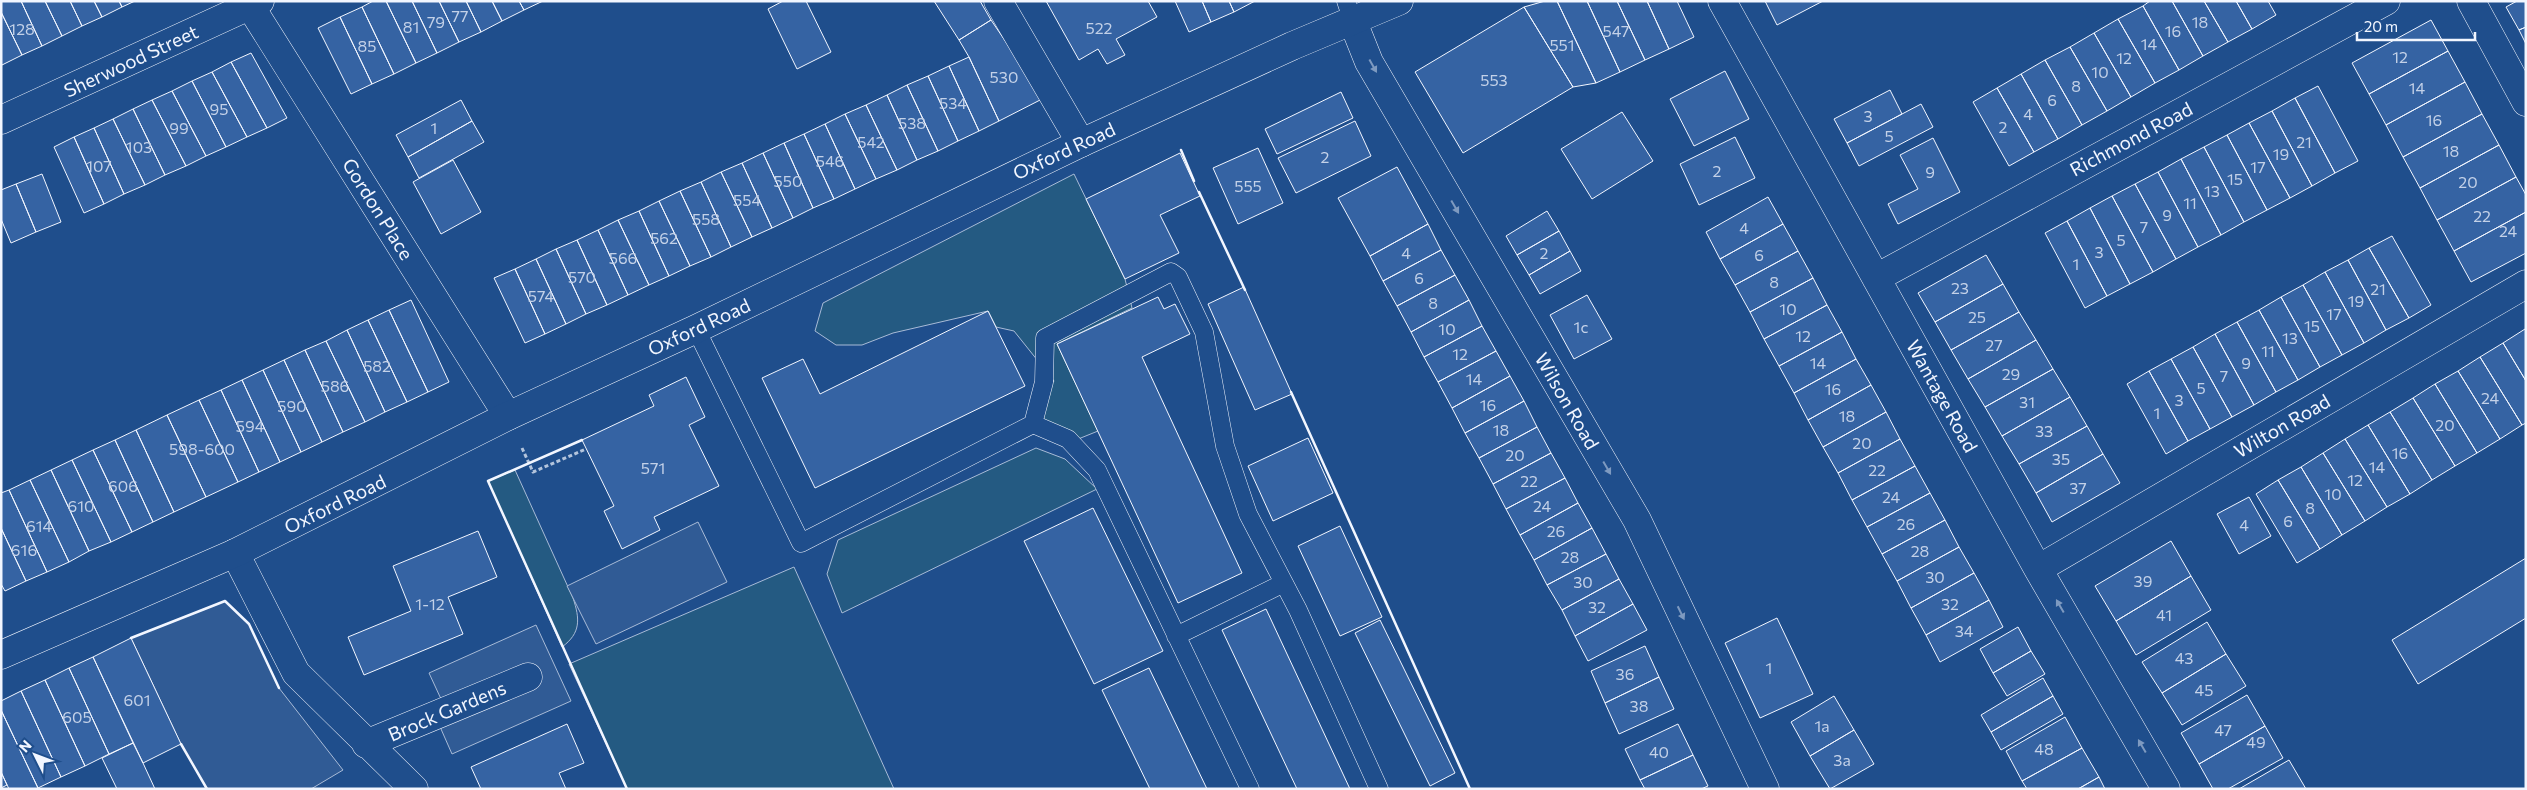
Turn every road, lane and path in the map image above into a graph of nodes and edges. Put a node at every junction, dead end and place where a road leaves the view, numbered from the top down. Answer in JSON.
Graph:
{"nodes":[{"id":1,"x":998,"y":1,"type":"edge"},
{"id":2,"x":1399,"y":1,"type":"edge"},
{"id":3,"x":1722,"y":1,"type":"edge"},
{"id":4,"x":2386,"y":1,"type":"edge"},
{"id":5,"x":2471,"y":1,"type":"edge"},
{"id":6,"x":252,"y":3,"type":"edge"},
{"id":7,"x":1350,"y":12,"type":"edge"},
{"id":8,"x":2526,"y":102,"type":"edge"},
{"id":9,"x":1,"y":120,"type":"edge"},
{"id":10,"x":1081,"y":142,"type":"junction"},
{"id":11,"x":1876,"y":278,"type":"junction"},
{"id":12,"x":2526,"y":284,"type":"edge"},
{"id":13,"x":696,"y":329,"type":"junction"},
{"id":14,"x":508,"y":416,"type":"junction"},
{"id":15,"x":1033,"y":424,"type":"junction"},
{"id":16,"x":586,"y":449,"type":"dead end"},
{"id":17,"x":235,"y":553,"type":"junction"},
{"id":18,"x":2038,"y":568,"type":"junction"},
{"id":19,"x":1284,"y":583,"type":"junction"},
{"id":20,"x":1176,"y":636,"type":"junction"},
{"id":21,"x":1,"y":656,"type":"edge"},
{"id":22,"x":528,"y":677,"type":"dead end"},
{"id":23,"x":366,"y":744,"type":"junction"},
{"id":24,"x":414,"y":789,"type":"edge"},
{"id":25,"x":1250,"y":789,"type":"edge"},
{"id":26,"x":1379,"y":789,"type":"edge"},
{"id":27,"x":1765,"y":789,"type":"edge"},
{"id":28,"x":2166,"y":789,"type":"edge"}],
"edges":[{"from":1,"to":10,"type":"street"},
{"from":2,"to":7,"type":"street","name":"Oxford Road"},
{"from":3,"to":11,"type":"street","name":"Wantage Road"},
{"from":4,"to":11,"type":"street","name":"Richmond Road"},
{"from":5,"to":8,"type":"street"},
{"from":6,"to":9,"type":"street","name":"Sherwood Street"},
{"from":6,"to":14,"type":"street","name":"Gordon Place"},
{"from":7,"to":10,"type":"street","name":"Oxford Road"},
{"from":7,"to":27,"type":"street","name":"Wilson Road","one_way":true},
{"from":10,"to":13,"type":"street","name":"Oxford Road"},
{"from":11,"to":18,"type":"street","name":"Wantage Road"},
{"from":12,"to":18,"type":"street","name":"Wilton Road"},
{"from":13,"to":14,"type":"street","name":"Oxford Road"},
{"from":13,"to":15,"type":"lane"},
{"from":14,"to":16,"type":"path"},
{"from":14,"to":17,"type":"street","name":"Oxford Road"},
{"from":15,"to":19,"type":"lane"},
{"from":15,"to":20,"type":"lane"},
{"from":17,"to":21,"type":"street","name":"Oxford Road"},
{"from":17,"to":23,"type":"street","name":"Brock Gardens"},
{"from":28,"to":18,"type":"street","name":"Wantage Road","one_way":true},
{"from":19,"to":20,"type":"lane"},
{"from":19,"to":26,"type":"lane"},
{"from":20,"to":25,"type":"lane"},
{"from":22,"to":23,"type":"street","name":"Brock Gardens"},
{"from":23,"to":24,"type":"street","name":"Brock Gardens"}]}
